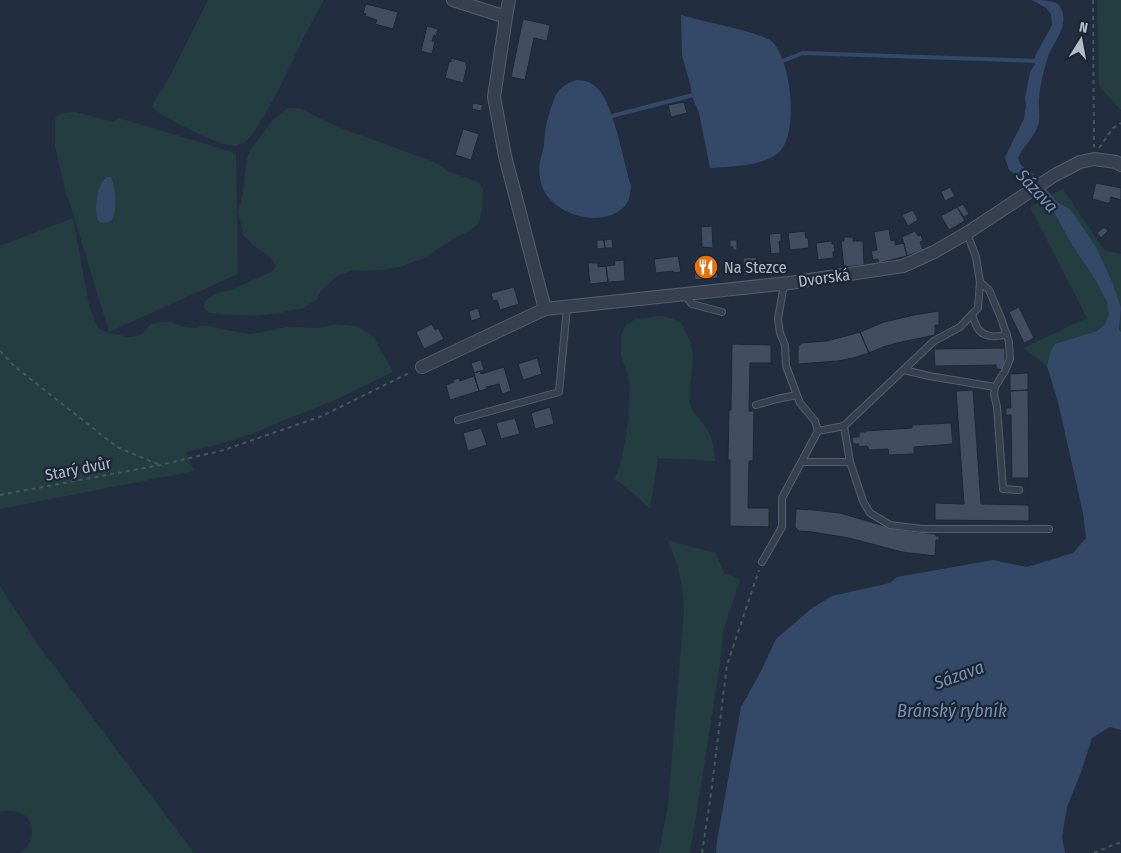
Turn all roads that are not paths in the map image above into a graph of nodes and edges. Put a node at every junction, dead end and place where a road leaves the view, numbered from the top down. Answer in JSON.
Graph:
{"nodes":[{"id":1,"x":453,"y":0,"type":"edge"},
{"id":2,"x":509,"y":0,"type":"edge"},
{"id":3,"x":506,"y":17,"type":"junction"},
{"id":4,"x":1121,"y":165,"type":"edge"},
{"id":5,"x":967,"y":233,"type":"junction"},
{"id":6,"x":980,"y":282,"type":"junction"},
{"id":7,"x":785,"y":284,"type":"junction"},
{"id":8,"x":684,"y":294,"type":"junction"},
{"id":9,"x":566,"y":306,"type":"junction"},
{"id":10,"x":545,"y":310,"type":"junction"},
{"id":11,"x":722,"y":312,"type":"dead end"},
{"id":12,"x":972,"y":315,"type":"junction"},
{"id":13,"x":1007,"y":334,"type":"junction"},
{"id":14,"x":422,"y":367,"type":"road end"},
{"id":15,"x":904,"y":370,"type":"junction"},
{"id":16,"x":995,"y":387,"type":"junction"},
{"id":17,"x":797,"y":395,"type":"junction"},
{"id":18,"x":756,"y":405,"type":"dead end"},
{"id":19,"x":458,"y":420,"type":"dead end"},
{"id":20,"x":844,"y":426,"type":"junction"},
{"id":21,"x":818,"y":431,"type":"junction"},
{"id":22,"x":802,"y":462,"type":"junction"},
{"id":23,"x":850,"y":462,"type":"junction"},
{"id":24,"x":1020,"y":490,"type":"dead end"},
{"id":25,"x":1049,"y":528,"type":"dead end"},
{"id":26,"x":762,"y":562,"type":"road end"}],
"edges":[{"from":1,"to":3,"type":"street"},
{"from":2,"to":3,"type":"street"},
{"from":3,"to":10,"type":"street"},
{"from":4,"to":5,"type":"street","name":"Dvorská"},
{"from":5,"to":6,"type":"lane"},
{"from":5,"to":7,"type":"street","name":"Dvorská"},
{"from":6,"to":12,"type":"lane"},
{"from":6,"to":13,"type":"lane"},
{"from":7,"to":8,"type":"street","name":"Dvorská"},
{"from":7,"to":17,"type":"lane"},
{"from":8,"to":9,"type":"street","name":"Dvorská"},
{"from":8,"to":11,"type":"lane"},
{"from":9,"to":10,"type":"street","name":"Dvorská"},
{"from":9,"to":19,"type":"lane"},
{"from":10,"to":14,"type":"street","name":"Dvorská"},
{"from":12,"to":13,"type":"lane"},
{"from":12,"to":15,"type":"lane"},
{"from":13,"to":16,"type":"lane"},
{"from":15,"to":16,"type":"lane"},
{"from":15,"to":20,"type":"lane"},
{"from":16,"to":24,"type":"lane"},
{"from":17,"to":18,"type":"lane"},
{"from":17,"to":21,"type":"lane"},
{"from":20,"to":21,"type":"lane"},
{"from":20,"to":23,"type":"lane"},
{"from":21,"to":22,"type":"lane"},
{"from":22,"to":23,"type":"lane"},
{"from":22,"to":26,"type":"lane"},
{"from":23,"to":25,"type":"lane"}]}
